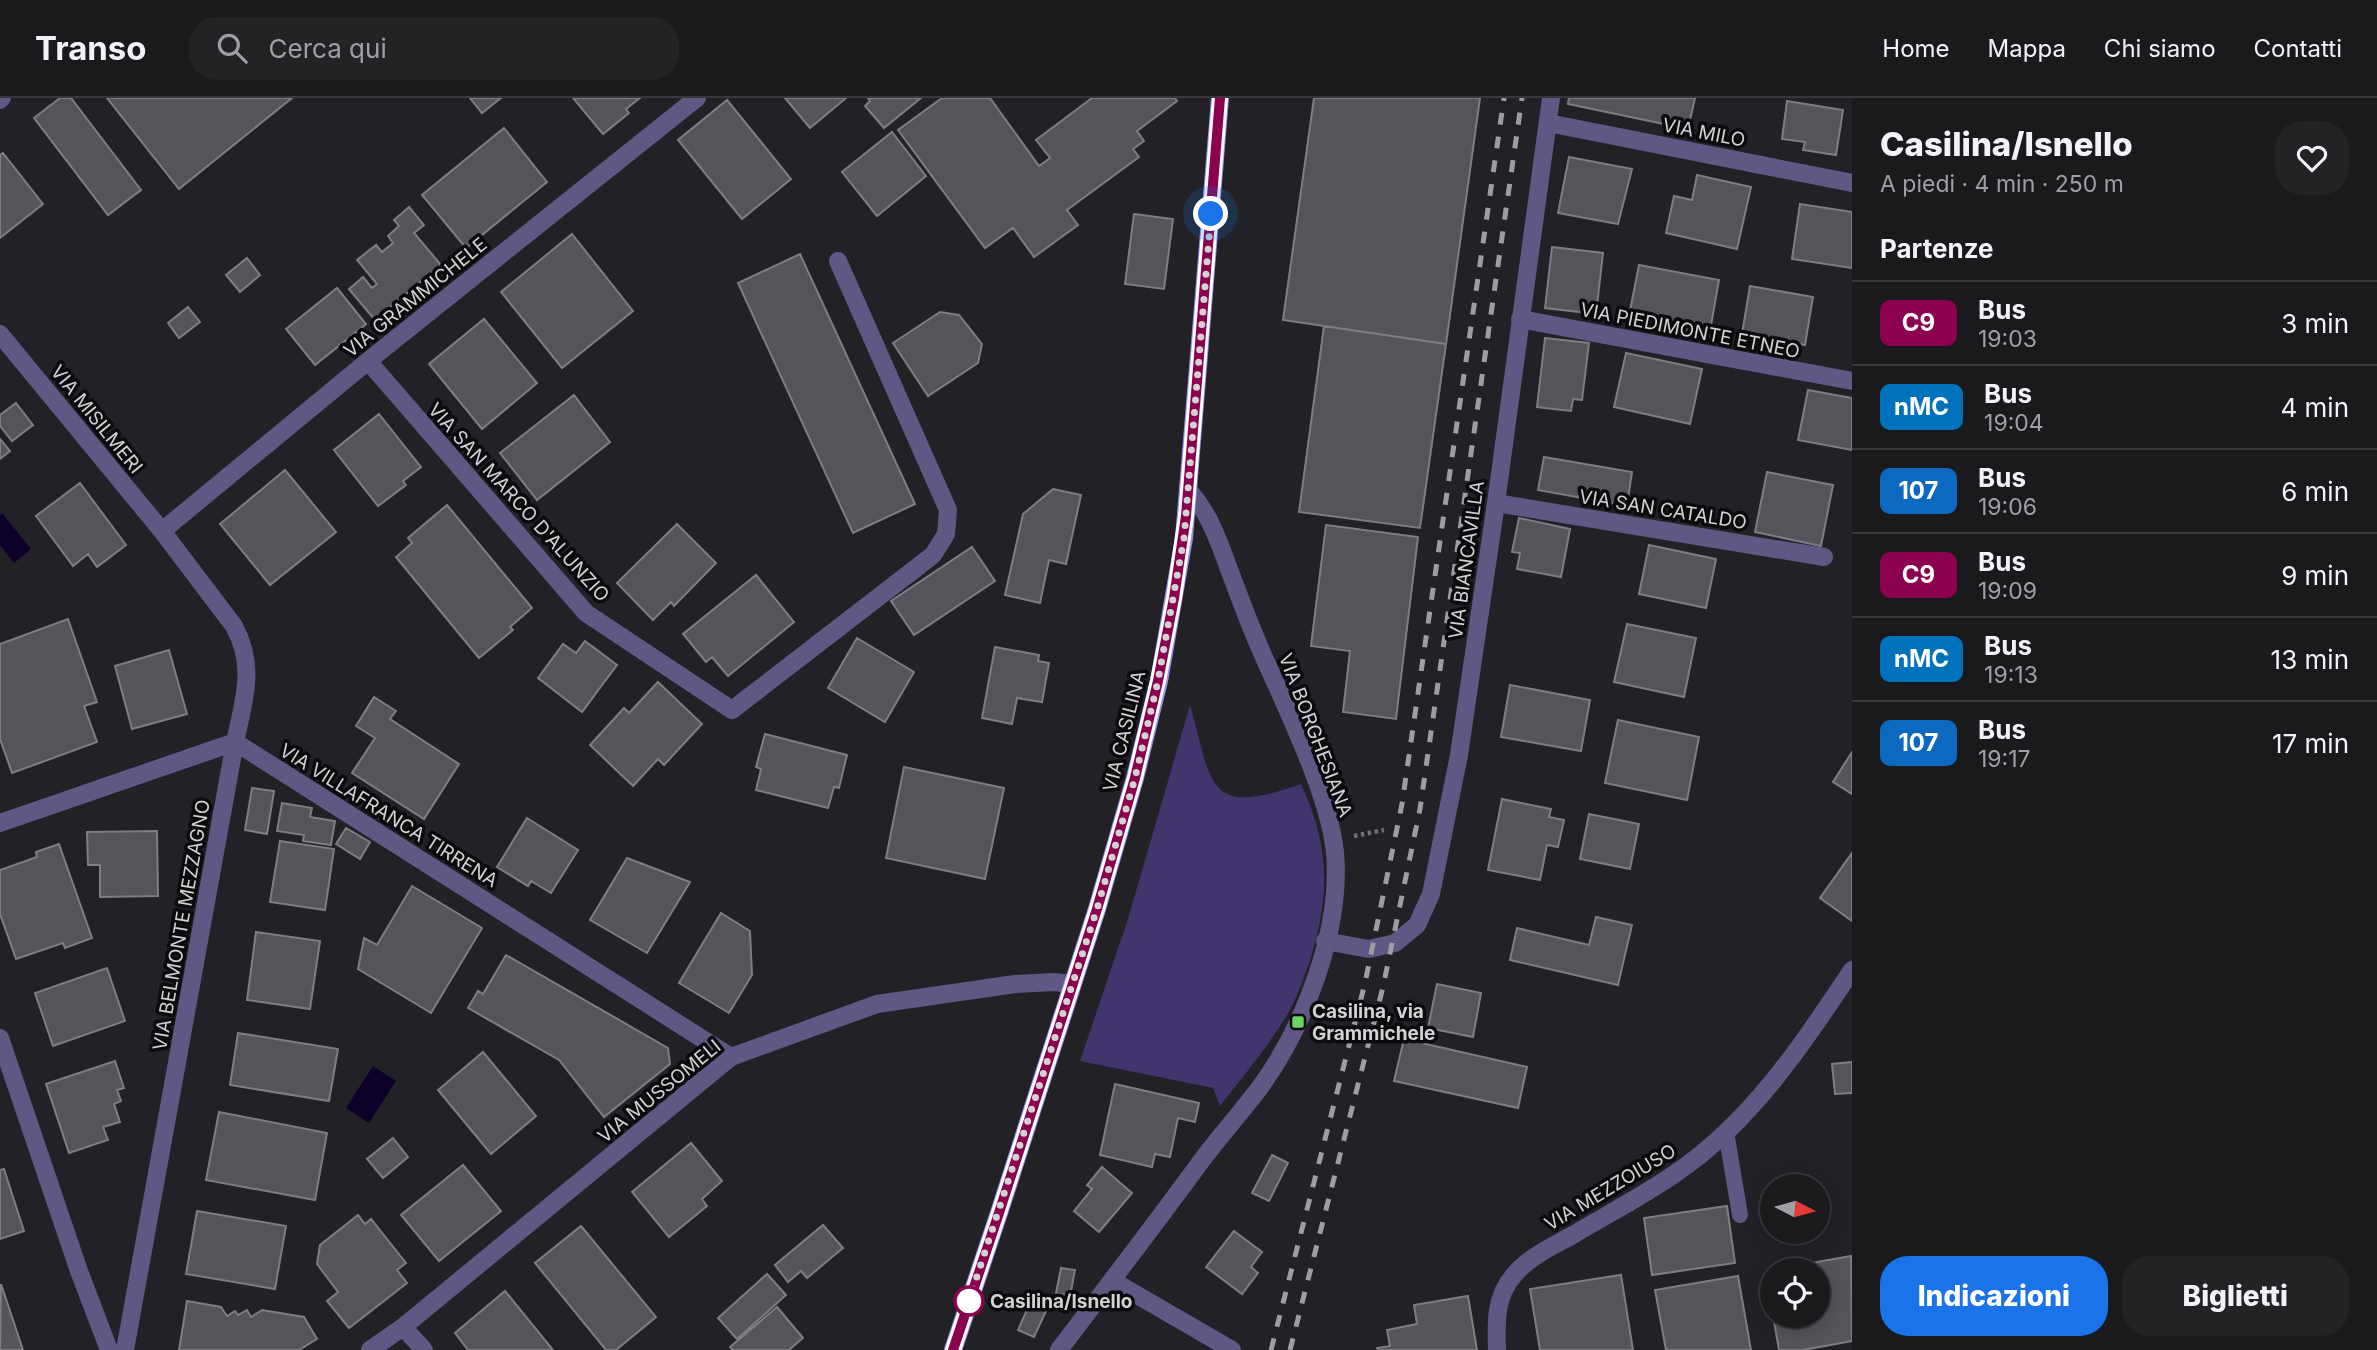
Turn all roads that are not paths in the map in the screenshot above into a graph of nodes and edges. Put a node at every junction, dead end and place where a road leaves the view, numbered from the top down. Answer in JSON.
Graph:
{"nodes":[{"id":1,"x":697,"y":98,"type":"edge"},
{"id":2,"x":1220,"y":98,"type":"edge"},
{"id":3,"x":1551,"y":98,"type":"edge"},
{"id":4,"x":1548,"y":123,"type":"junction"},
{"id":5,"x":1852,"y":183,"type":"edge"},
{"id":6,"x":838,"y":261,"type":"dead end"},
{"id":7,"x":1520,"y":319,"type":"junction"},
{"id":8,"x":0,"y":334,"type":"edge"},
{"id":9,"x":368,"y":361,"type":"junction"},
{"id":10,"x":1852,"y":382,"type":"edge"},
{"id":11,"x":1189,"y":491,"type":"junction"},
{"id":12,"x":1496,"y":503,"type":"junction"},
{"id":13,"x":162,"y":531,"type":"junction"},
{"id":14,"x":1824,"y":557,"type":"dead end"},
{"id":15,"x":235,"y":742,"type":"junction"},
{"id":16,"x":0,"y":823,"type":"edge"},
{"id":17,"x":1325,"y":941,"type":"junction"},
{"id":18,"x":1852,"y":970,"type":"edge"},
{"id":19,"x":1072,"y":984,"type":"junction"},
{"id":20,"x":0,"y":1038,"type":"edge"},
{"id":21,"x":731,"y":1057,"type":"junction"},
{"id":22,"x":1726,"y":1132,"type":"junction"},
{"id":23,"x":1740,"y":1215,"type":"dead end"},
{"id":24,"x":1113,"y":1281,"type":"junction"},
{"id":25,"x":403,"y":1327,"type":"junction"},
{"id":26,"x":109,"y":1350,"type":"edge"},
{"id":27,"x":125,"y":1350,"type":"edge"},
{"id":28,"x":370,"y":1350,"type":"edge"},
{"id":29,"x":424,"y":1350,"type":"edge"},
{"id":30,"x":953,"y":1350,"type":"edge"},
{"id":31,"x":1059,"y":1350,"type":"edge"},
{"id":32,"x":1232,"y":1350,"type":"edge"},
{"id":33,"x":1497,"y":1350,"type":"edge"}],
"edges":[{"from":1,"to":9,"type":"street","name":"VIA GRAMMICHELE"},
{"from":2,"to":11,"type":"main road","name":"VIA CASILINA"},
{"from":3,"to":4,"type":"street","name":"VIA BIANCAVILLA"},
{"from":4,"to":5,"type":"street","name":"VIA MILO"},
{"from":4,"to":7,"type":"street","name":"VIA BIANCAVILLA"},
{"from":6,"to":9,"type":"street","name":"VIA SAN MARCO D'ALUNZIO"},
{"from":7,"to":10,"type":"street","name":"VIA PIEDIMONTE ETNEO"},
{"from":7,"to":12,"type":"street","name":"VIA BIANCAVILLA"},
{"from":8,"to":13,"type":"street","name":"VIA MISILMERI"},
{"from":9,"to":13,"type":"street","name":"VIA GRAMMICHELE"},
{"from":11,"to":17,"type":"street","name":"VIA BORGHESIANA"},
{"from":11,"to":19,"type":"main road","name":"VIA CASILINA"},
{"from":12,"to":14,"type":"street","name":"VIA SAN CATALDO"},
{"from":12,"to":17,"type":"street","name":"VIA BIANCAVILLA"},
{"from":13,"to":15,"type":"street","name":"VIA BELMONTE MEZZAGNO"},
{"from":15,"to":16,"type":"street"},
{"from":15,"to":21,"type":"street","name":"VIA VILLAFRANCA TIRRENA"},
{"from":15,"to":27,"type":"street","name":"VIA BELMONTE MEZZAGNO"},
{"from":17,"to":24,"type":"street","name":"VIA BORGHESIANA"},
{"from":18,"to":22,"type":"street","name":"VIA MEZZOIUSO"},
{"from":19,"to":21,"type":"street","name":"VIA MUSSOMELI"},
{"from":19,"to":30,"type":"main road","name":"VIA CASILINA"},
{"from":20,"to":26,"type":"street"},
{"from":21,"to":25,"type":"street","name":"VIA MUSSOMELI"},
{"from":22,"to":23,"type":"lane"},
{"from":22,"to":33,"type":"street","name":"VIA MEZZOIUSO"},
{"from":24,"to":31,"type":"street","name":"VIA BORGHESIANA"},
{"from":24,"to":32,"type":"street"},
{"from":25,"to":28,"type":"street","name":"VIA MUSSOMELI"},
{"from":25,"to":29,"type":"street"}]}
